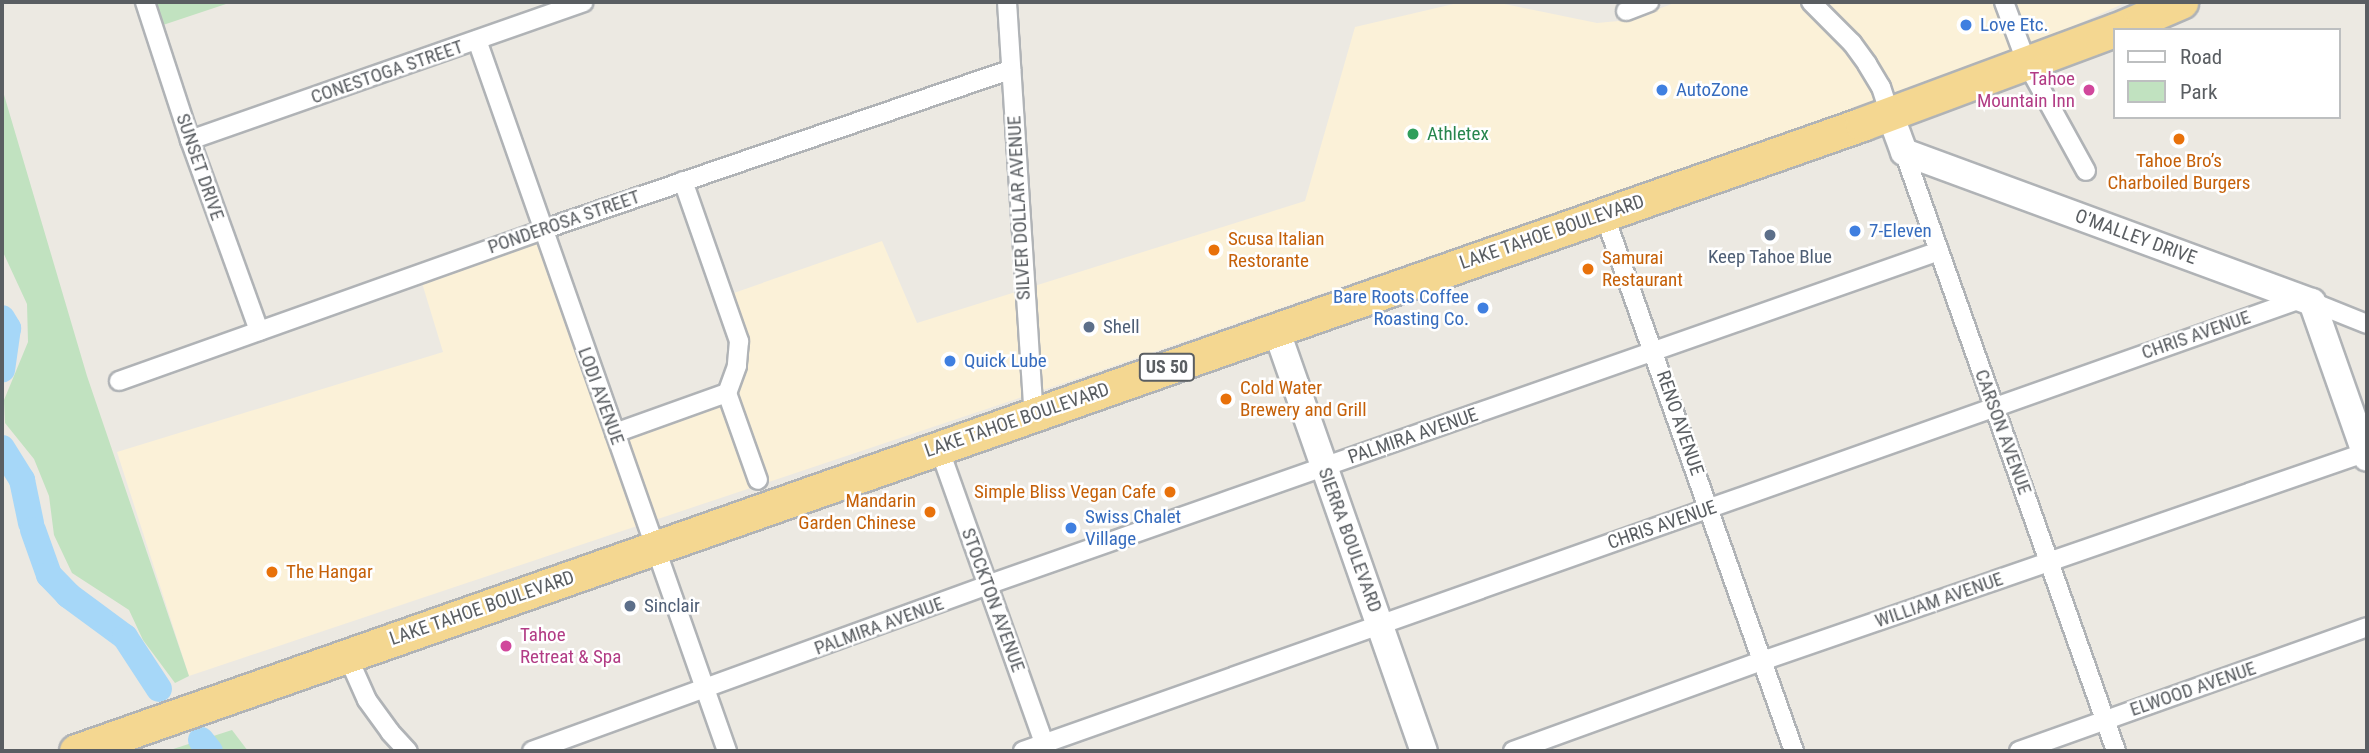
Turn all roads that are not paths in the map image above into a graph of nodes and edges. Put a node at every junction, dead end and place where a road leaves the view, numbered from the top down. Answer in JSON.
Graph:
{"nodes":[{"id":1,"x":145,"y":2,"type":"edge"},
{"id":2,"x":583,"y":2,"type":"edge"},
{"id":3,"x":1007,"y":2,"type":"edge"},
{"id":4,"x":1649,"y":2,"type":"edge"},
{"id":5,"x":1811,"y":2,"type":"edge"},
{"id":6,"x":2004,"y":2,"type":"edge"},
{"id":7,"x":2181,"y":2,"type":"edge"},
{"id":8,"x":1626,"y":10,"type":"dead end"},
{"id":9,"x":2120,"y":28,"type":"edge"},
{"id":10,"x":2114,"y":30,"type":"edge"},
{"id":11,"x":477,"y":40,"type":"junction"},
{"id":12,"x":2027,"y":64,"type":"junction"},
{"id":13,"x":1011,"y":69,"type":"junction"},
{"id":14,"x":1890,"y":114,"type":"junction"},
{"id":15,"x":190,"y":140,"type":"junction"},
{"id":16,"x":1904,"y":152,"type":"junction"},
{"id":17,"x":2086,"y":171,"type":"dead end"},
{"id":18,"x":683,"y":181,"type":"junction"},
{"id":19,"x":1604,"y":214,"type":"junction"},
{"id":20,"x":542,"y":230,"type":"junction"},
{"id":21,"x":1939,"y":251,"type":"junction"},
{"id":22,"x":2307,"y":300,"type":"junction"},
{"id":23,"x":2367,"y":324,"type":"edge"},
{"id":24,"x":1276,"y":329,"type":"junction"},
{"id":25,"x":258,"y":331,"type":"junction"},
{"id":26,"x":1655,"y":352,"type":"junction"},
{"id":27,"x":119,"y":381,"type":"dead end"},
{"id":28,"x":727,"y":393,"type":"junction"},
{"id":29,"x":1993,"y":405,"type":"junction"},
{"id":30,"x":1034,"y":415,"type":"junction"},
{"id":31,"x":615,"y":433,"type":"junction"},
{"id":32,"x":939,"y":448,"type":"junction"},
{"id":33,"x":2367,"y":454,"type":"edge"},
{"id":34,"x":1324,"y":467,"type":"junction"},
{"id":35,"x":758,"y":480,"type":"dead end"},
{"id":36,"x":1709,"y":509,"type":"junction"},
{"id":37,"x":655,"y":548,"type":"junction"},
{"id":38,"x":2049,"y":562,"type":"junction"},
{"id":39,"x":987,"y":585,"type":"junction"},
{"id":40,"x":1380,"y":624,"type":"junction"},
{"id":41,"x":2367,"y":627,"type":"edge"},
{"id":42,"x":347,"y":655,"type":"junction"},
{"id":43,"x":1762,"y":661,"type":"junction"},
{"id":44,"x":705,"y":690,"type":"junction"},
{"id":45,"x":2105,"y":720,"type":"junction"},
{"id":46,"x":1046,"y":748,"type":"edge"},
{"id":47,"x":76,"y":751,"type":"edge"},
{"id":48,"x":408,"y":751,"type":"edge"},
{"id":49,"x":532,"y":751,"type":"edge"},
{"id":50,"x":727,"y":751,"type":"edge"},
{"id":51,"x":1023,"y":751,"type":"edge"},
{"id":52,"x":1424,"y":751,"type":"edge"},
{"id":53,"x":1513,"y":751,"type":"edge"},
{"id":54,"x":1794,"y":751,"type":"edge"},
{"id":55,"x":2019,"y":751,"type":"edge"},
{"id":56,"x":2116,"y":751,"type":"edge"}],
"edges":[{"from":1,"to":15,"type":"street","name":"SUNSET DRIVE"},
{"from":2,"to":11,"type":"street","name":"CONESTOGA STREET"},
{"from":3,"to":13,"type":"street","name":"SILVER DOLLAR AVENUE"},
{"from":4,"to":8,"type":"street"},
{"from":5,"to":14,"type":"street"},
{"from":6,"to":12,"type":"street"},
{"from":7,"to":9,"type":"highway","name":"LAKE TAHOE BOULEVARD","number":"US 50"},
{"from":10,"to":12,"type":"highway","name":"LAKE TAHOE BOULEVARD","number":"US 50"},
{"from":11,"to":15,"type":"street","name":"CONESTOGA STREET"},
{"from":11,"to":20,"type":"street","name":"LODI AVENUE"},
{"from":12,"to":14,"type":"highway","name":"LAKE TAHOE BOULEVARD","number":"US 50"},
{"from":12,"to":17,"type":"street"},
{"from":13,"to":18,"type":"street","name":"PONDEROSA STREET"},
{"from":13,"to":30,"type":"street","name":"SILVER DOLLAR AVENUE"},
{"from":14,"to":16,"type":"street","name":"CARSON AVENUE"},
{"from":14,"to":19,"type":"highway","name":"LAKE TAHOE BOULEVARD","number":"US 50"},
{"from":15,"to":25,"type":"street","name":"SUNSET DRIVE"},
{"from":16,"to":21,"type":"street","name":"CARSON AVENUE"},
{"from":16,"to":22,"type":"street","name":"O'MALLEY DRIVE"},
{"from":18,"to":20,"type":"street","name":"PONDEROSA STREET"},
{"from":18,"to":28,"type":"street"},
{"from":19,"to":24,"type":"highway","name":"LAKE TAHOE BOULEVARD","number":"US 50"},
{"from":19,"to":26,"type":"street","name":"RENO AVENUE"},
{"from":20,"to":25,"type":"street","name":"PONDEROSA STREET"},
{"from":20,"to":31,"type":"street","name":"LODI AVENUE"},
{"from":21,"to":26,"type":"street","name":"PALMIRA AVENUE"},
{"from":21,"to":29,"type":"street","name":"CARSON AVENUE"},
{"from":22,"to":23,"type":"street","name":"O'MALLEY DRIVE"},
{"from":22,"to":29,"type":"street","name":"CHRIS AVENUE"},
{"from":22,"to":33,"type":"street"},
{"from":24,"to":30,"type":"highway","name":"LAKE TAHOE BOULEVARD","number":"US 50"},
{"from":24,"to":34,"type":"street","name":"SIERRA BOULEVARD"},
{"from":25,"to":27,"type":"street","name":"PONDEROSA STREET"},
{"from":26,"to":34,"type":"street","name":"PALMIRA AVENUE"},
{"from":26,"to":36,"type":"street","name":"RENO AVENUE"},
{"from":28,"to":31,"type":"street"},
{"from":28,"to":35,"type":"street"},
{"from":29,"to":36,"type":"street","name":"CHRIS AVENUE"},
{"from":29,"to":38,"type":"street","name":"CARSON AVENUE"},
{"from":30,"to":32,"type":"highway","name":"LAKE TAHOE BOULEVARD","number":"US 50"},
{"from":31,"to":37,"type":"street","name":"LODI AVENUE"},
{"from":32,"to":37,"type":"highway","name":"LAKE TAHOE BOULEVARD","number":"US 50"},
{"from":32,"to":39,"type":"street","name":"STOCKTON AVENUE"},
{"from":33,"to":38,"type":"street","name":"WILLIAM AVENUE"},
{"from":34,"to":39,"type":"street","name":"PALMIRA AVENUE"},
{"from":34,"to":40,"type":"street","name":"SIERRA BOULEVARD"},
{"from":36,"to":40,"type":"street","name":"CHRIS AVENUE"},
{"from":36,"to":43,"type":"street","name":"RENO AVENUE"},
{"from":37,"to":42,"type":"highway","name":"LAKE TAHOE BOULEVARD","number":"US 50"},
{"from":37,"to":44,"type":"street","name":"LODI AVENUE"},
{"from":38,"to":43,"type":"street","name":"WILLIAM AVENUE"},
{"from":38,"to":45,"type":"street","name":"CARSON AVENUE"},
{"from":39,"to":44,"type":"street","name":"PALMIRA AVENUE"},
{"from":39,"to":46,"type":"street","name":"STOCKTON AVENUE"},
{"from":40,"to":46,"type":"street","name":"CHRIS AVENUE"},
{"from":40,"to":52,"type":"street","name":"SIERRA BOULEVARD"},
{"from":41,"to":45,"type":"street","name":"ELWOOD AVENUE"},
{"from":42,"to":47,"type":"highway","name":"LAKE TAHOE BOULEVARD","number":"US 50"},
{"from":42,"to":48,"type":"street"},
{"from":43,"to":53,"type":"street","name":"WILLIAM AVENUE"},
{"from":43,"to":54,"type":"street","name":"RENO AVENUE"},
{"from":44,"to":49,"type":"street","name":"PALMIRA AVENUE"},
{"from":44,"to":50,"type":"street","name":"LODI AVENUE"},
{"from":45,"to":55,"type":"street","name":"ELWOOD AVENUE"},
{"from":45,"to":56,"type":"street","name":"CARSON AVENUE"},
{"from":46,"to":51,"type":"street","name":"CHRIS AVENUE"}]}
